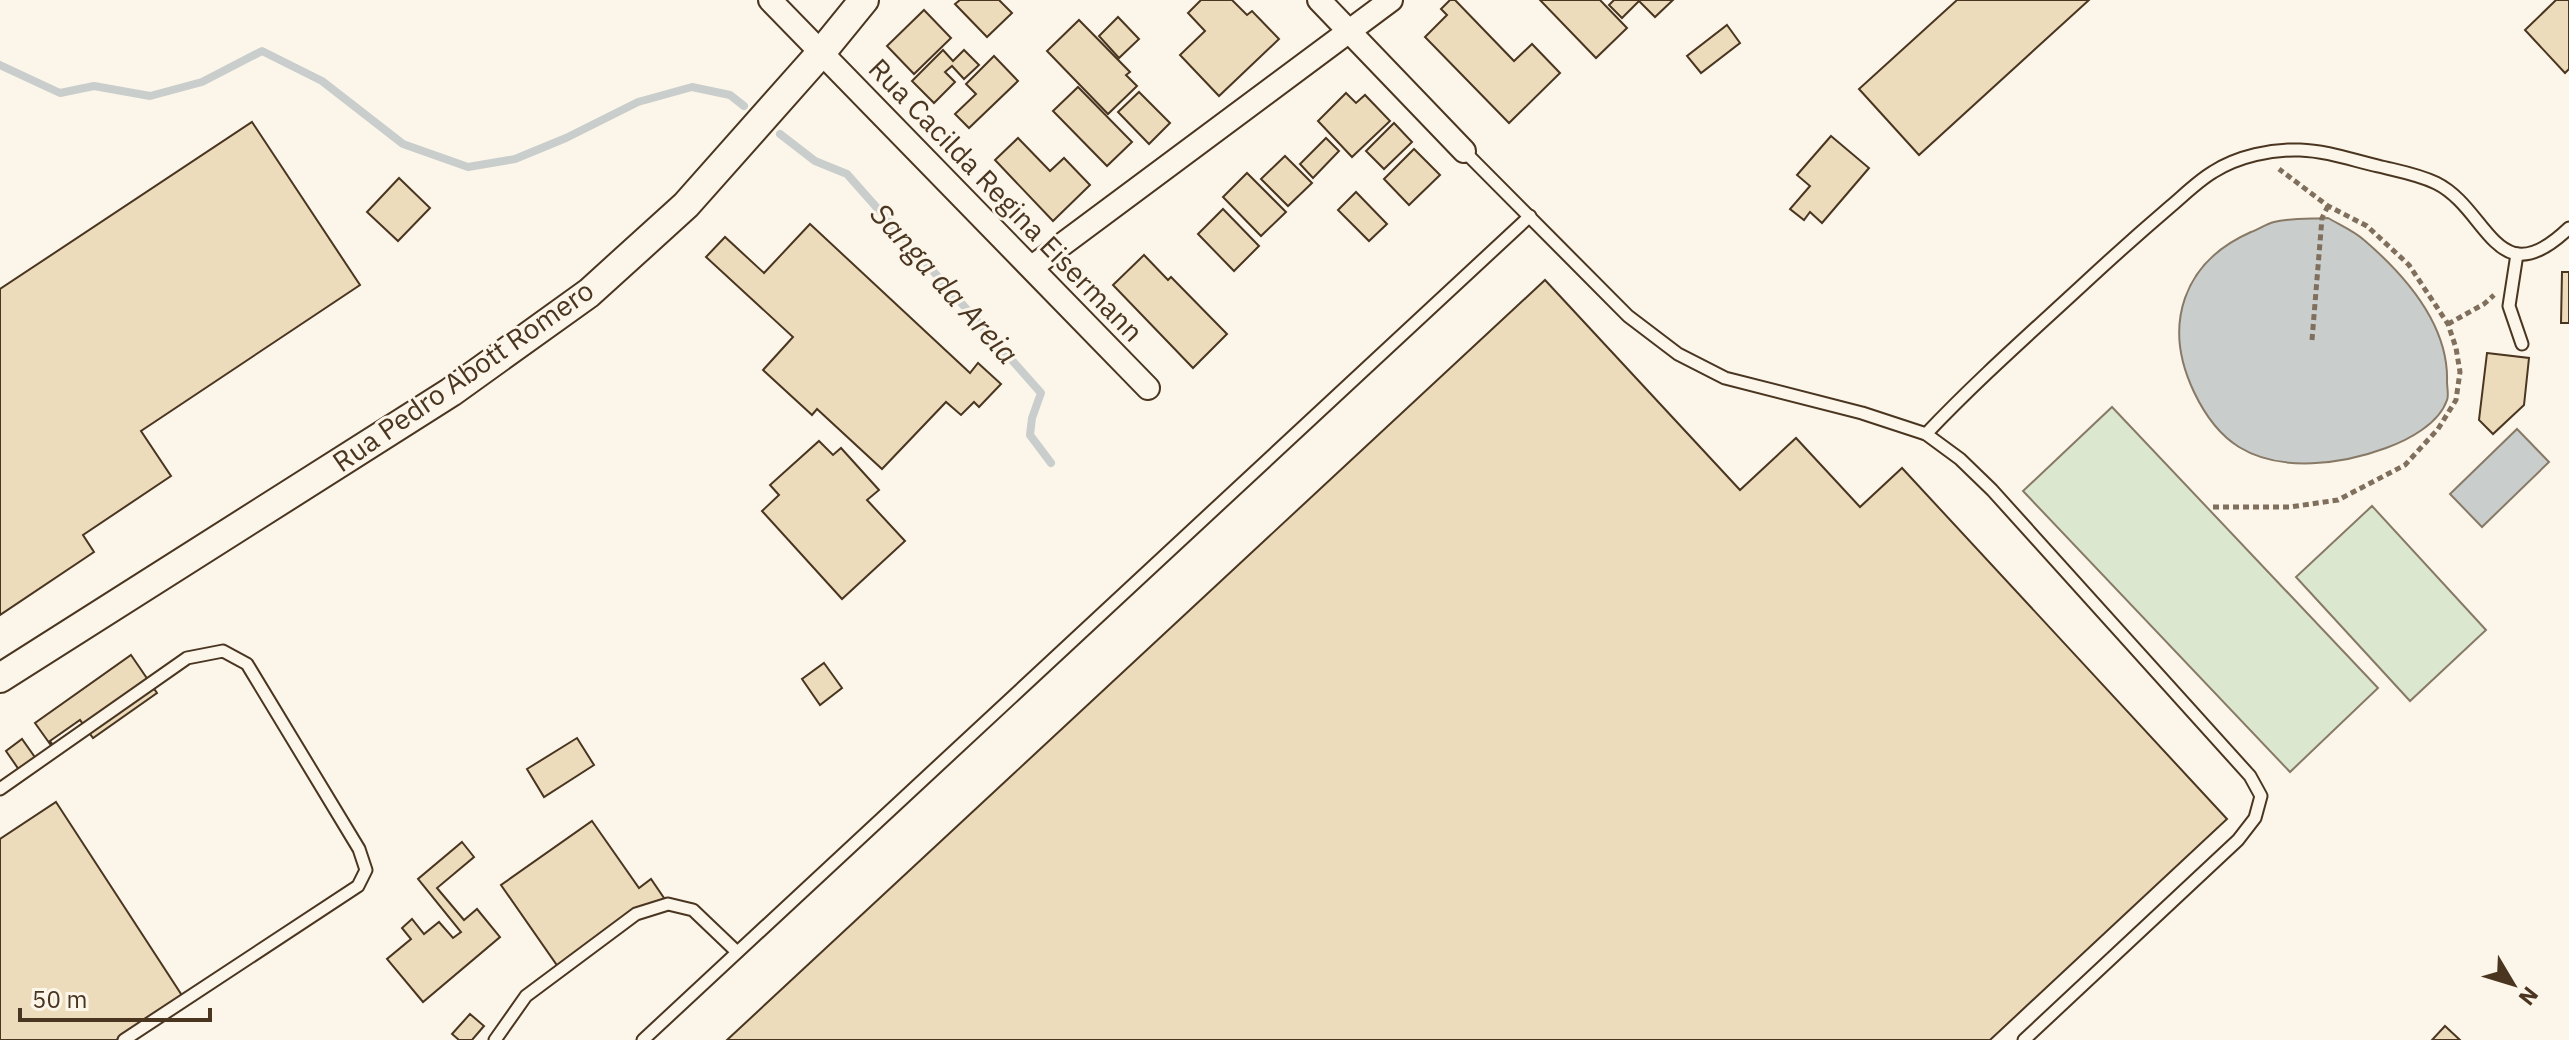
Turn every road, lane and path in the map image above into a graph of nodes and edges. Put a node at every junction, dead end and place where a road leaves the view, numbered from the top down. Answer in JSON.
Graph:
{"nodes":[{"id":1,"x":770,"y":0,"type":"edge"},
{"id":2,"x":864,"y":0,"type":"edge"},
{"id":3,"x":1319,"y":0,"type":"edge"},
{"id":4,"x":1391,"y":0,"type":"edge"},
{"id":5,"x":1350,"y":32,"type":"junction"},
{"id":6,"x":820,"y":54,"type":"junction"},
{"id":7,"x":1464,"y":151,"type":"joint"},
{"id":8,"x":2259,"y":155,"type":"junction"},
{"id":9,"x":2328,"y":206,"type":"junction"},
{"id":10,"x":1530,"y":216,"type":"junction"},
{"id":11,"x":2569,"y":228,"type":"edge"},
{"id":12,"x":2517,"y":254,"type":"junction"},
{"id":13,"x":1032,"y":267,"type":"junction"},
{"id":14,"x":2511,"y":283,"type":"junction"},
{"id":15,"x":2448,"y":324,"type":"junction"},
{"id":16,"x":2312,"y":340,"type":"dead end"},
{"id":17,"x":2522,"y":344,"type":"dead end"},
{"id":18,"x":1148,"y":388,"type":"dead end"},
{"id":19,"x":1926,"y":434,"type":"junction"},
{"id":20,"x":2213,"y":507,"type":"dead end"},
{"id":21,"x":0,"y":678,"type":"edge"},
{"id":22,"x":0,"y":789,"type":"edge"},
{"id":23,"x":737,"y":952,"type":"junction"},
{"id":24,"x":124,"y":1040,"type":"edge"},
{"id":25,"x":495,"y":1040,"type":"edge"},
{"id":26,"x":643,"y":1040,"type":"edge"},
{"id":27,"x":2024,"y":1040,"type":"edge"}],
"edges":[{"from":1,"to":6,"type":"street","name":"Rua Cacilda Regina Eisermann"},
{"from":2,"to":6,"type":"street","name":"Rua Pedro Abott Romero"},
{"from":3,"to":5,"type":"street"},
{"from":4,"to":5,"type":"street"},
{"from":5,"to":7,"type":"street"},
{"from":5,"to":13,"type":"street"},
{"from":6,"to":13,"type":"street","name":"Rua Cacilda Regina Eisermann"},
{"from":6,"to":21,"type":"street","name":"Rua Pedro Abott Romero"},
{"from":7,"to":10,"type":"lane"},
{"from":8,"to":9,"type":"path"},
{"from":8,"to":12,"type":"lane"},
{"from":8,"to":19,"type":"lane"},
{"from":9,"to":15,"type":"path"},
{"from":9,"to":16,"type":"path"},
{"from":10,"to":19,"type":"lane"},
{"from":10,"to":23,"type":"lane"},
{"from":11,"to":12,"type":"lane"},
{"from":12,"to":14,"type":"lane"},
{"from":13,"to":18,"type":"street","name":"Rua Cacilda Regina Eisermann"},
{"from":14,"to":15,"type":"path"},
{"from":14,"to":17,"type":"lane"},
{"from":15,"to":20,"type":"path"},
{"from":19,"to":27,"type":"lane"},
{"from":22,"to":24,"type":"lane"},
{"from":23,"to":25,"type":"lane"},
{"from":23,"to":26,"type":"lane"}]}
